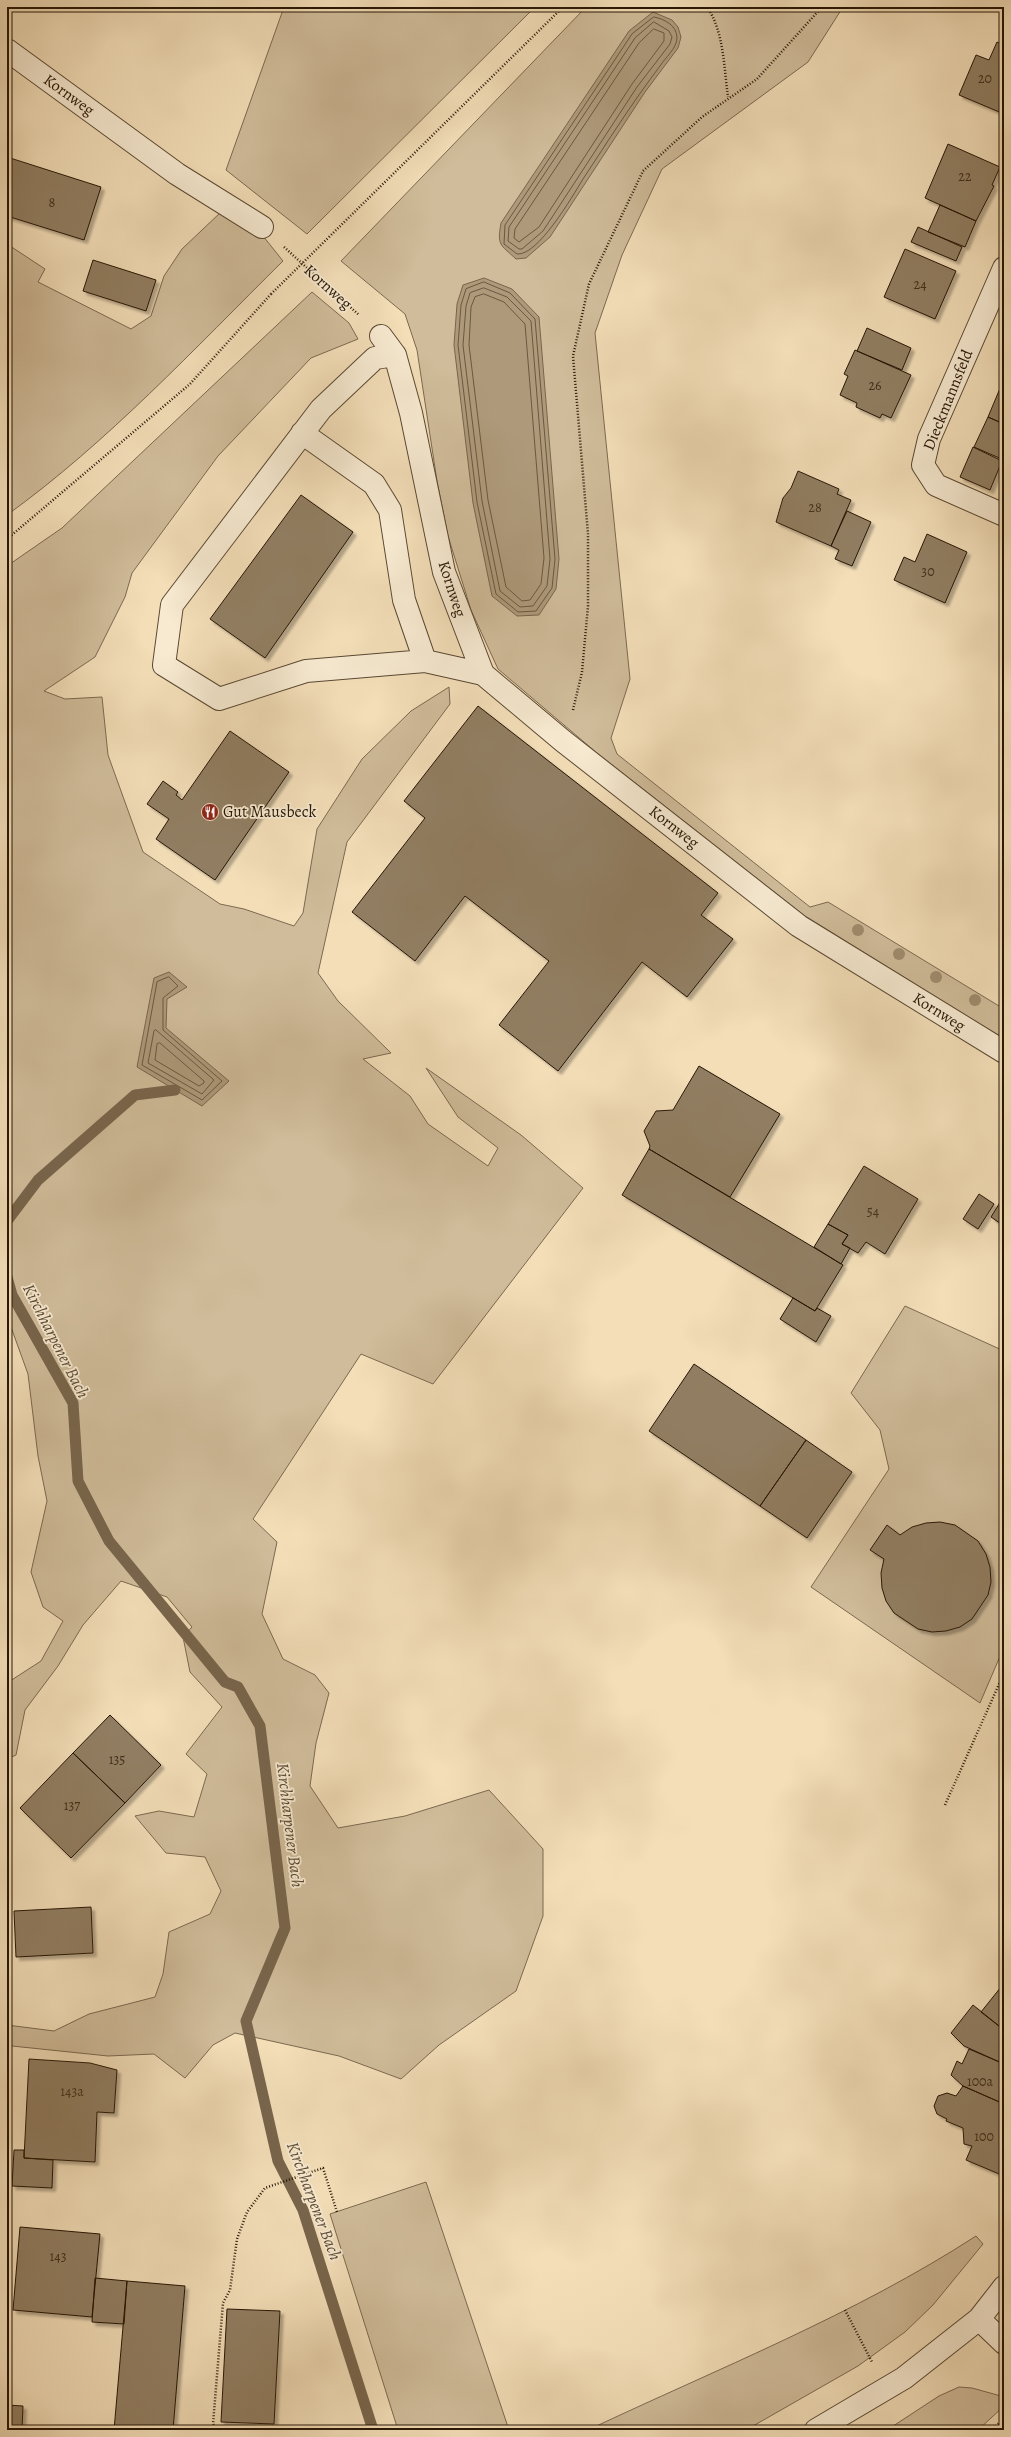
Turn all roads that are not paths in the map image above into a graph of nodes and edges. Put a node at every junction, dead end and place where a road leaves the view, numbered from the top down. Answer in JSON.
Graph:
{"nodes":[{"id":1,"x":7,"y":50,"type":"edge"},
{"id":2,"x":262,"y":226,"type":"road end"},
{"id":3,"x":1004,"y":268,"type":"edge"},
{"id":4,"x":381,"y":336,"type":"road end"},
{"id":5,"x":395,"y":355,"type":"junction"},
{"id":6,"x":302,"y":433,"type":"junction"},
{"id":7,"x":1004,"y":515,"type":"edge"},
{"id":8,"x":425,"y":661,"type":"junction"},
{"id":9,"x":482,"y":674,"type":"junction"},
{"id":10,"x":1004,"y":1052,"type":"edge"},
{"id":11,"x":1004,"y":2287,"type":"edge"},
{"id":12,"x":979,"y":2319,"type":"junction"},
{"id":13,"x":1004,"y":2343,"type":"edge"},
{"id":14,"x":816,"y":2430,"type":"edge"}],
"edges":[{"from":1,"to":2,"type":"street","name":"Kornweg"},
{"from":3,"to":7,"type":"street","name":"Dieckmannsfeld"},
{"from":4,"to":5,"type":"street","name":"Kornweg"},
{"from":5,"to":6,"type":"street"},
{"from":5,"to":9,"type":"street","name":"Kornweg"},
{"from":6,"to":8,"type":"street"},
{"from":6,"to":8,"type":"street"},
{"from":8,"to":9,"type":"street"},
{"from":9,"to":10,"type":"street","name":"Kornweg"},
{"from":11,"to":12,"type":"street"},
{"from":12,"to":13,"type":"street"},
{"from":12,"to":14,"type":"street"}]}
